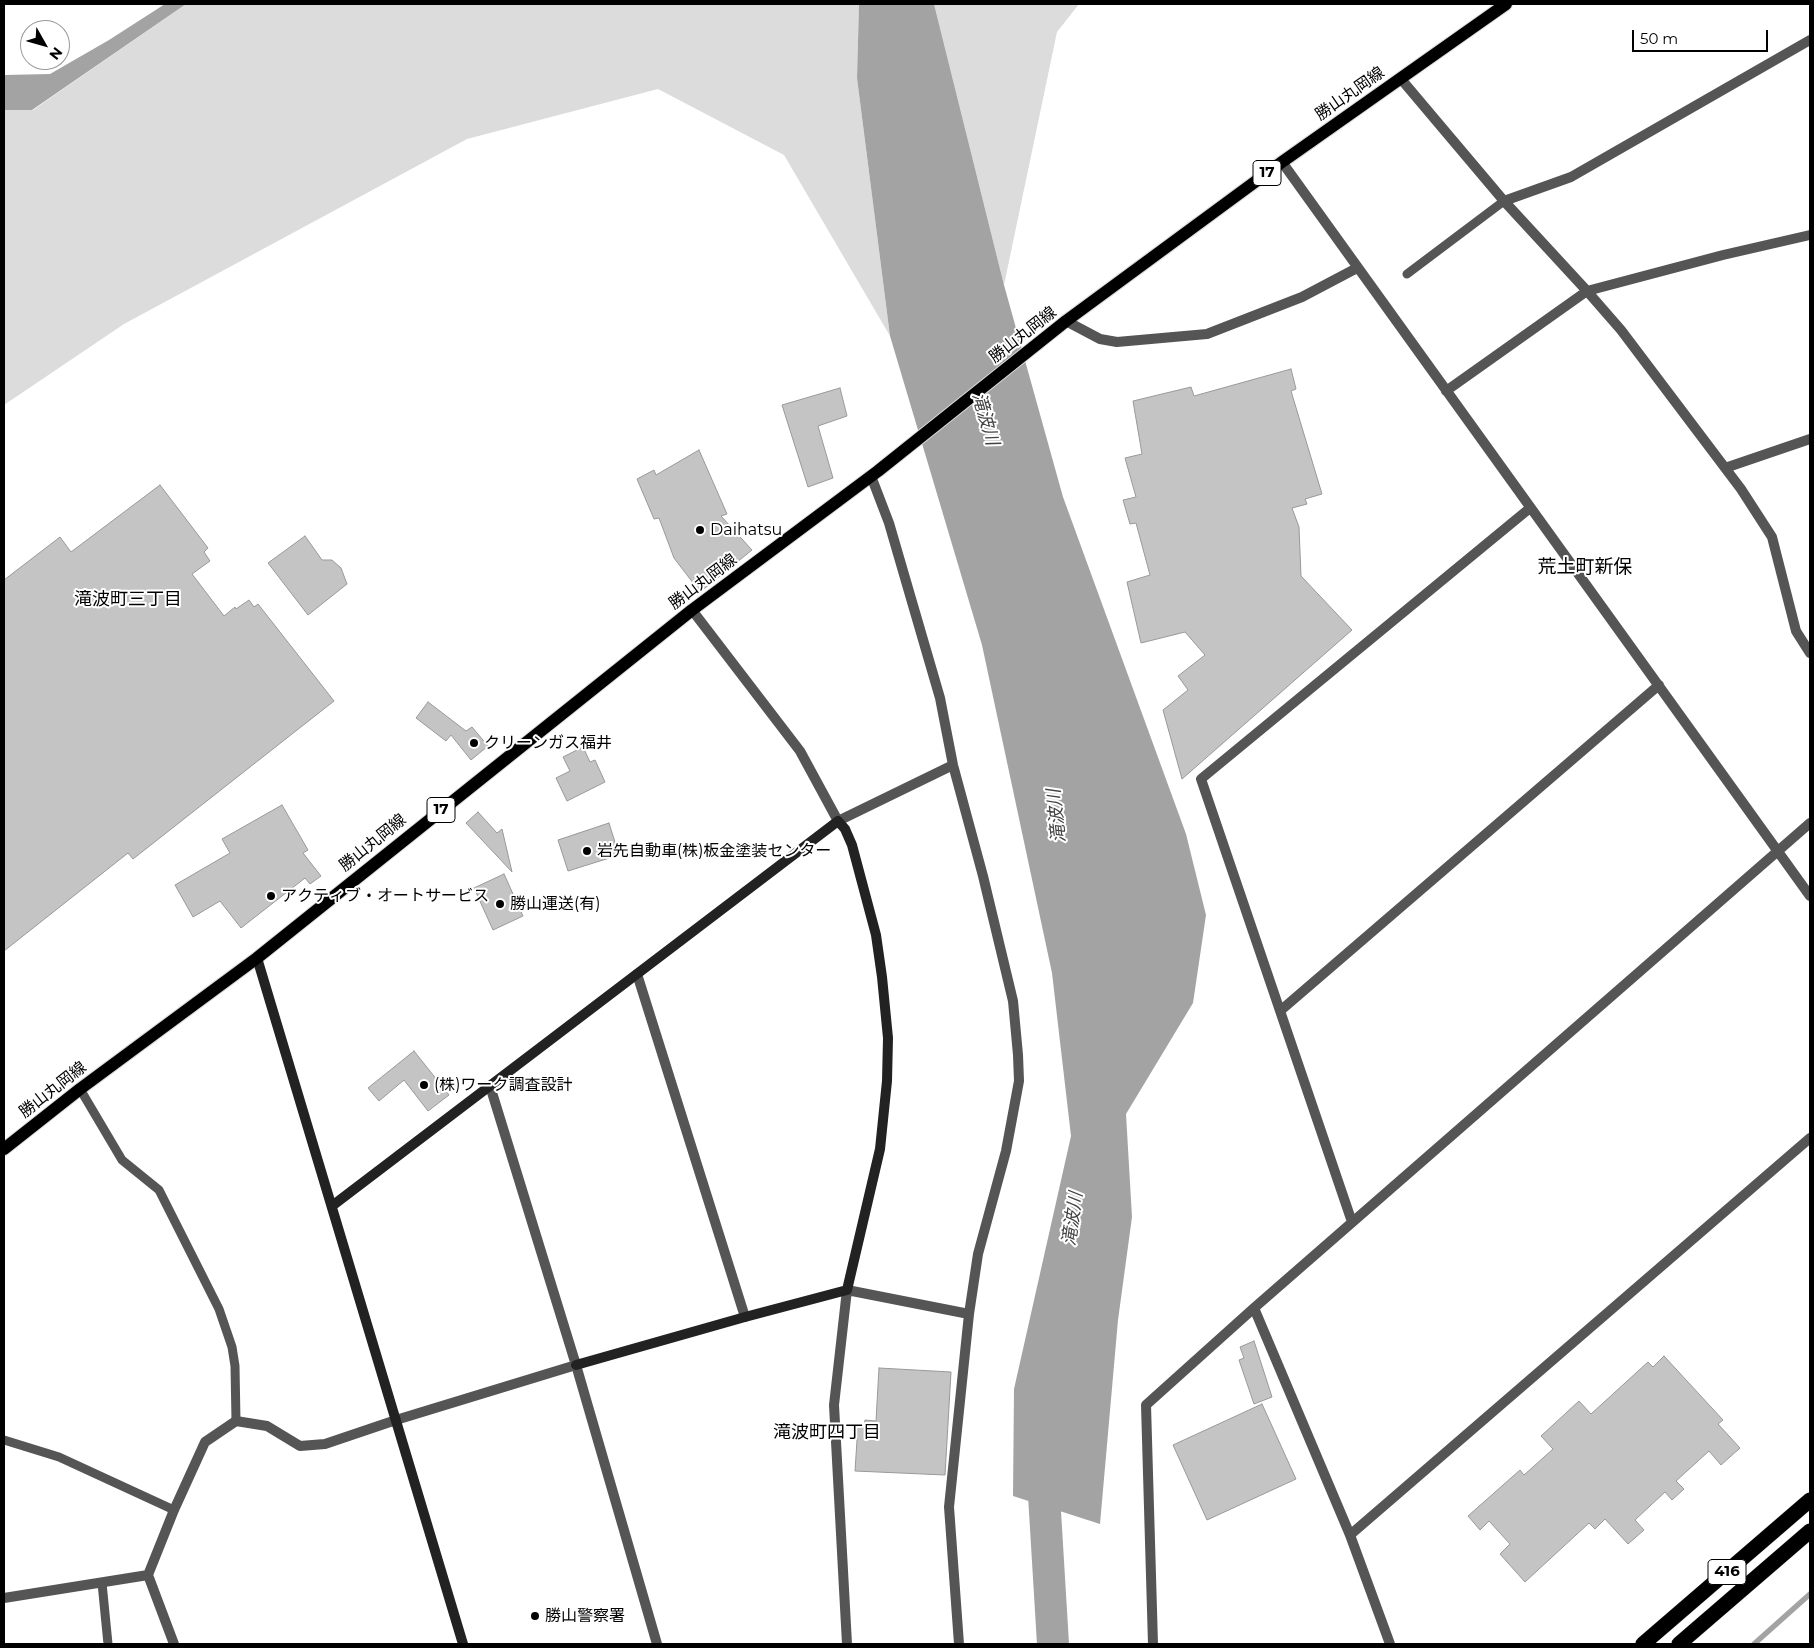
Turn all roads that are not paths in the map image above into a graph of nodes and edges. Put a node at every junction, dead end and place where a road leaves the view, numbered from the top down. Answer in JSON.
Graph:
{"nodes":[{"id":1,"x":1506,"y":4,"type":"edge"},
{"id":2,"x":1810,"y":40,"type":"edge"},
{"id":3,"x":1401,"y":78,"type":"junction"},
{"id":4,"x":1282,"y":162,"type":"junction"},
{"id":5,"x":1504,"y":202,"type":"junction"},
{"id":6,"x":1810,"y":234,"type":"edge"},
{"id":7,"x":1357,"y":268,"type":"junction"},
{"id":8,"x":1408,"y":274,"type":"dead end"},
{"id":9,"x":1587,"y":291,"type":"junction"},
{"id":10,"x":1066,"y":321,"type":"junction"},
{"id":11,"x":1446,"y":391,"type":"junction"},
{"id":12,"x":1810,"y":439,"type":"edge"},
{"id":13,"x":1725,"y":468,"type":"junction"},
{"id":14,"x":874,"y":473,"type":"junction"},
{"id":15,"x":1530,"y":508,"type":"junction"},
{"id":16,"x":692,"y":610,"type":"junction"},
{"id":17,"x":1810,"y":653,"type":"edge"},
{"id":18,"x":1659,"y":685,"type":"junction"},
{"id":19,"x":953,"y":765,"type":"junction"},
{"id":20,"x":838,"y":821,"type":"junction"},
{"id":21,"x":1810,"y":824,"type":"edge"},
{"id":22,"x":1778,"y":850,"type":"junction"},
{"id":23,"x":1810,"y":896,"type":"edge"},
{"id":24,"x":257,"y":958,"type":"junction"},
{"id":25,"x":637,"y":974,"type":"junction"},
{"id":26,"x":1280,"y":1011,"type":"junction"},
{"id":27,"x":490,"y":1086,"type":"junction"},
{"id":28,"x":80,"y":1089,"type":"junction"},
{"id":29,"x":1810,"y":1138,"type":"edge"},
{"id":30,"x":4,"y":1149,"type":"edge"},
{"id":31,"x":332,"y":1206,"type":"junction"},
{"id":32,"x":1352,"y":1222,"type":"junction"},
{"id":33,"x":847,"y":1290,"type":"junction"},
{"id":34,"x":1254,"y":1308,"type":"junction"},
{"id":35,"x":969,"y":1314,"type":"junction"},
{"id":36,"x":745,"y":1317,"type":"junction"},
{"id":37,"x":576,"y":1365,"type":"junction"},
{"id":38,"x":396,"y":1420,"type":"junction"},
{"id":39,"x":236,"y":1421,"type":"junction"},
{"id":40,"x":4,"y":1440,"type":"edge"},
{"id":41,"x":1810,"y":1500,"type":"edge"},
{"id":42,"x":174,"y":1510,"type":"junction"},
{"id":43,"x":1810,"y":1531,"type":"edge"},
{"id":44,"x":1350,"y":1535,"type":"junction"},
{"id":45,"x":148,"y":1575,"type":"junction"},
{"id":46,"x":102,"y":1583,"type":"junction"},
{"id":47,"x":4,"y":1598,"type":"edge"},
{"id":48,"x":108,"y":1644,"type":"edge"},
{"id":49,"x":174,"y":1644,"type":"edge"},
{"id":50,"x":463,"y":1644,"type":"edge"},
{"id":51,"x":657,"y":1644,"type":"edge"},
{"id":52,"x":847,"y":1644,"type":"edge"},
{"id":53,"x":959,"y":1644,"type":"edge"},
{"id":54,"x":1153,"y":1644,"type":"edge"},
{"id":55,"x":1390,"y":1644,"type":"edge"},
{"id":56,"x":1643,"y":1644,"type":"edge"},
{"id":57,"x":1679,"y":1644,"type":"edge"}],
"edges":[{"from":1,"to":3,"type":"main road","name":"勝山丸岡線","number":"17"},
{"from":2,"to":5,"type":"street"},
{"from":3,"to":4,"type":"main road","name":"勝山丸岡線","number":"17"},
{"from":3,"to":5,"type":"street"},
{"from":4,"to":7,"type":"street"},
{"from":4,"to":10,"type":"main road","name":"勝山丸岡線","number":"17"},
{"from":5,"to":8,"type":"lane"},
{"from":5,"to":9,"type":"street"},
{"from":6,"to":9,"type":"street"},
{"from":7,"to":10,"type":"street"},
{"from":7,"to":11,"type":"street"},
{"from":9,"to":11,"type":"street"},
{"from":9,"to":13,"type":"street"},
{"from":10,"to":14,"type":"main road","name":"勝山丸岡線","number":"17"},
{"from":11,"to":15,"type":"street"},
{"from":12,"to":13,"type":"street"},
{"from":13,"to":17,"type":"street"},
{"from":14,"to":16,"type":"main road","name":"勝山丸岡線","number":"17"},
{"from":14,"to":19,"type":"street"},
{"from":15,"to":18,"type":"street"},
{"from":15,"to":26,"type":"street"},
{"from":16,"to":20,"type":"street"},
{"from":16,"to":24,"type":"main road","name":"勝山丸岡線","number":"17"},
{"from":18,"to":22,"type":"street"},
{"from":18,"to":26,"type":"street"},
{"from":19,"to":20,"type":"street"},
{"from":19,"to":35,"type":"street"},
{"from":20,"to":25,"type":"street"},
{"from":20,"to":33,"type":"street"},
{"from":21,"to":22,"type":"street"},
{"from":22,"to":23,"type":"street"},
{"from":22,"to":32,"type":"street"},
{"from":24,"to":28,"type":"main road","name":"勝山丸岡線","number":"17"},
{"from":24,"to":31,"type":"street"},
{"from":25,"to":27,"type":"street"},
{"from":25,"to":36,"type":"street"},
{"from":26,"to":32,"type":"street"},
{"from":27,"to":31,"type":"street"},
{"from":27,"to":37,"type":"street"},
{"from":28,"to":30,"type":"main road","name":"勝山丸岡線","number":"17"},
{"from":28,"to":39,"type":"lane"},
{"from":29,"to":44,"type":"street"},
{"from":31,"to":38,"type":"street"},
{"from":32,"to":34,"type":"street"},
{"from":33,"to":35,"type":"street"},
{"from":33,"to":36,"type":"street"},
{"from":33,"to":52,"type":"street"},
{"from":34,"to":44,"type":"street"},
{"from":34,"to":54,"type":"street"},
{"from":35,"to":53,"type":"street"},
{"from":36,"to":37,"type":"street"},
{"from":37,"to":38,"type":"street"},
{"from":37,"to":51,"type":"street"},
{"from":38,"to":39,"type":"street"},
{"from":38,"to":50,"type":"street"},
{"from":39,"to":42,"type":"street"},
{"from":40,"to":42,"type":"lane"},
{"from":41,"to":56,"type":"highway","number":"416"},
{"from":42,"to":45,"type":"street"},
{"from":43,"to":57,"type":"highway","number":"416"},
{"from":44,"to":55,"type":"street"},
{"from":45,"to":46,"type":"street"},
{"from":45,"to":49,"type":"street"},
{"from":46,"to":47,"type":"street"},
{"from":46,"to":48,"type":"lane"}]}
